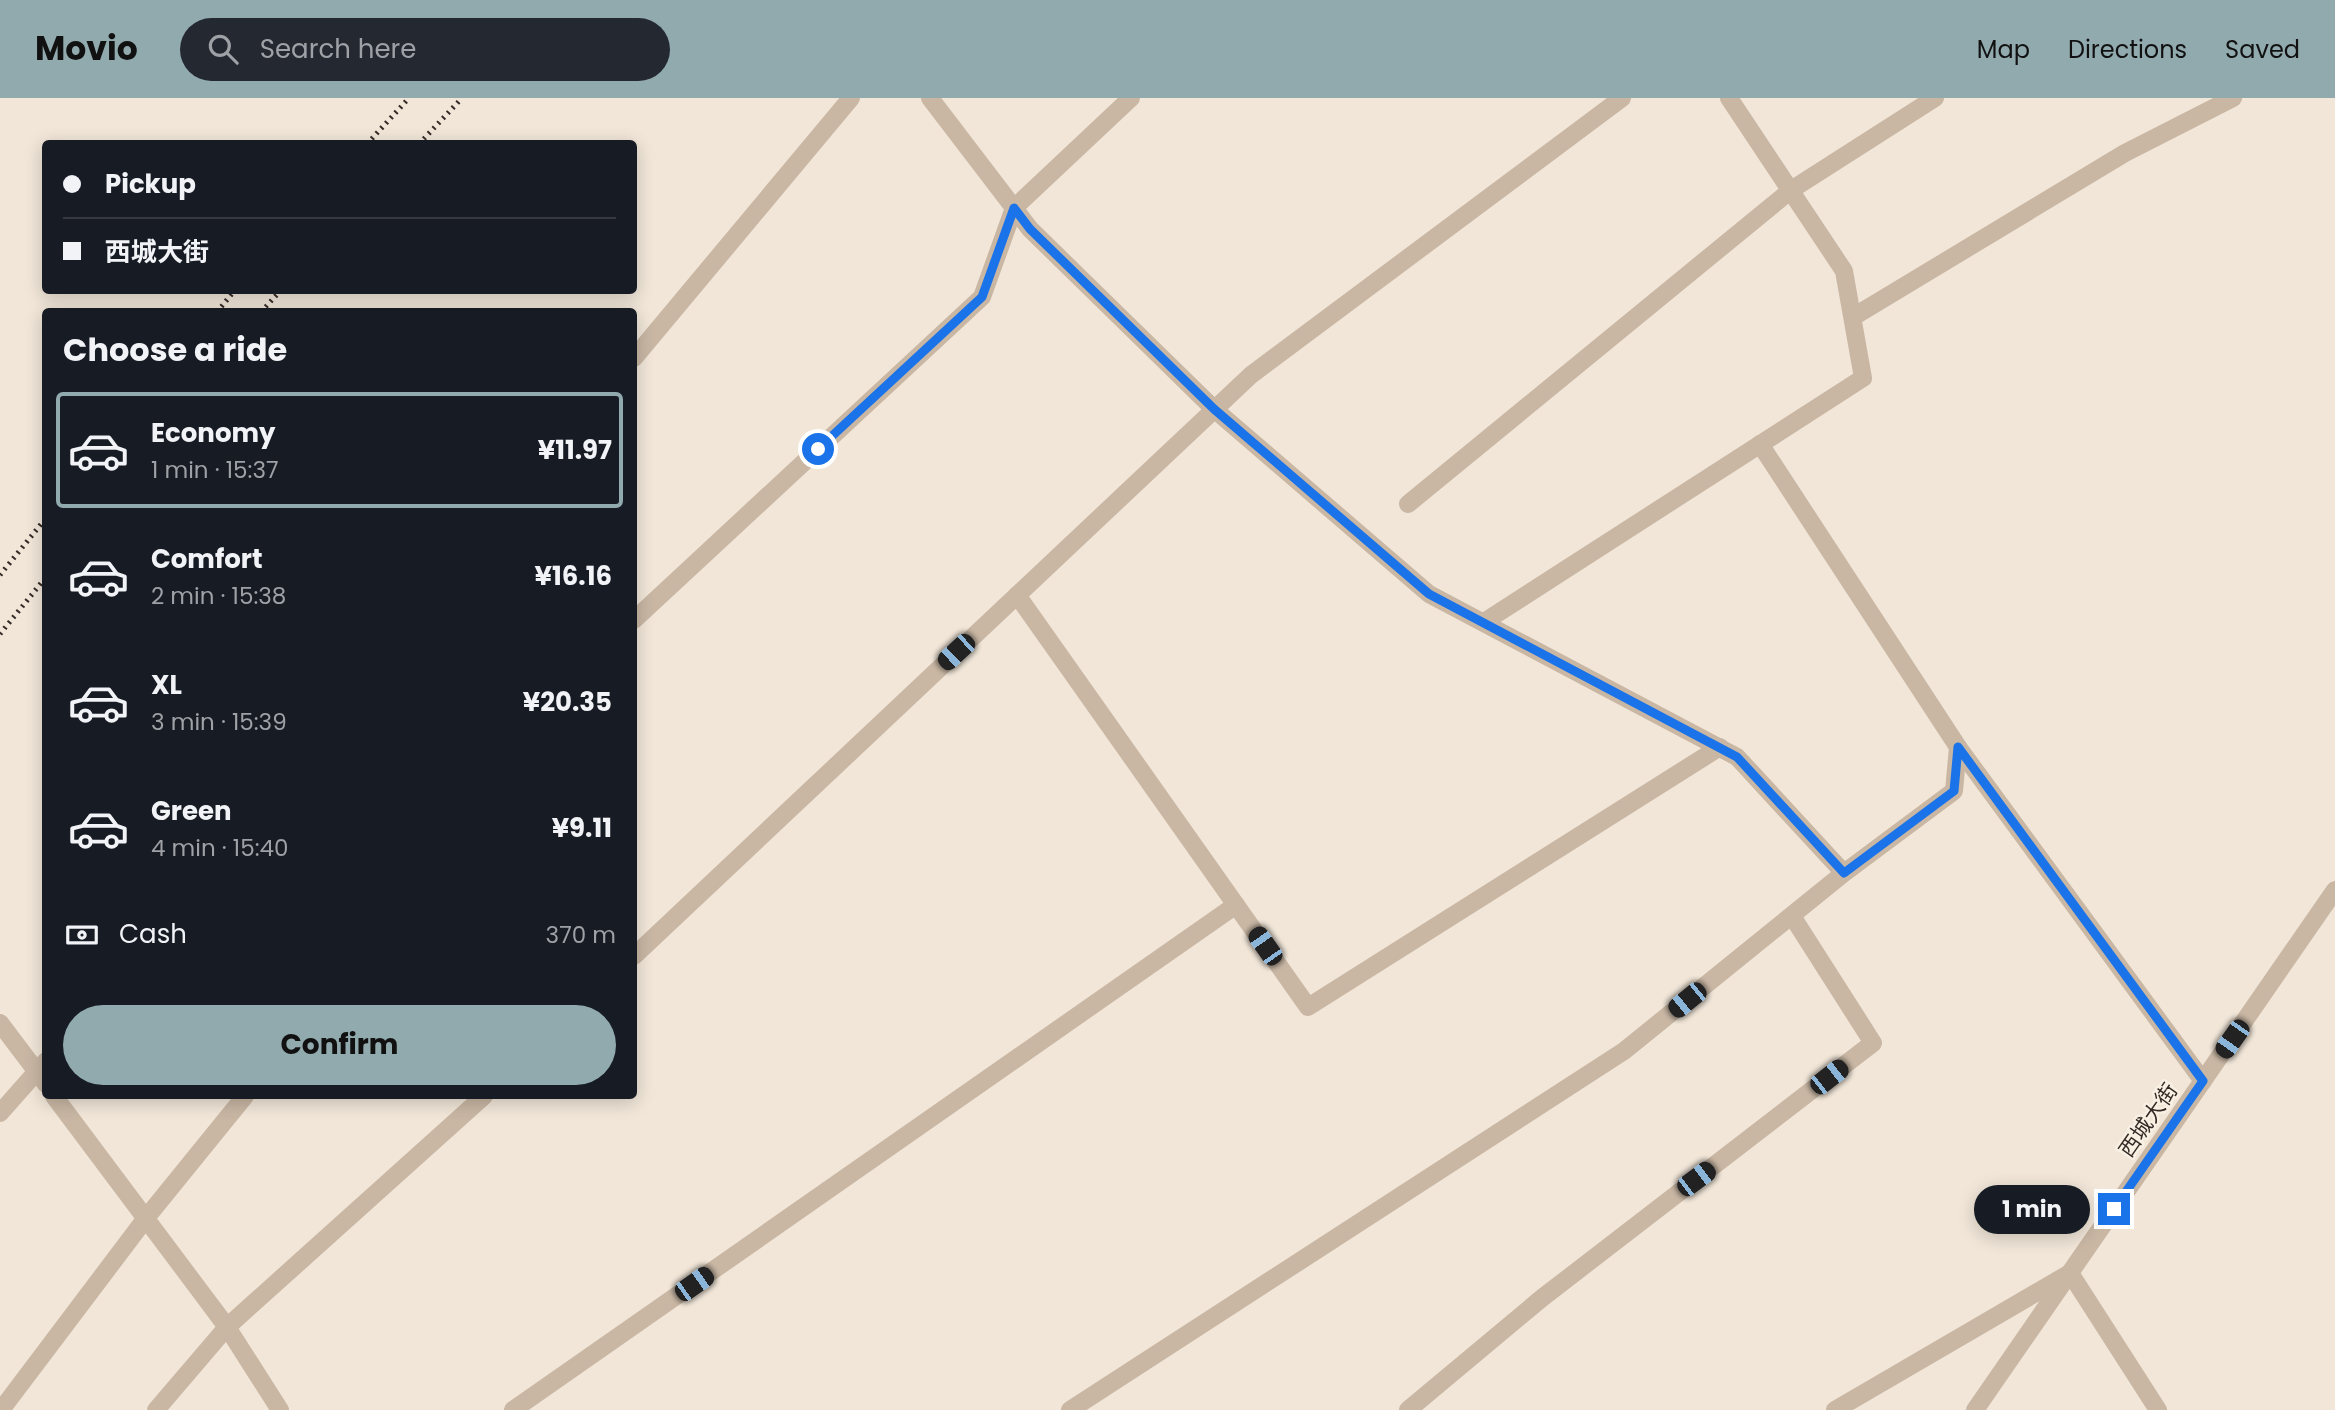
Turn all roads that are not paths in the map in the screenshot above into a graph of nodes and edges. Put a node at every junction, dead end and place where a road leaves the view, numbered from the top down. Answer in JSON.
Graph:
{"nodes":[{"id":1,"x":851,"y":98,"type":"edge"},
{"id":2,"x":930,"y":98,"type":"edge"},
{"id":3,"x":1131,"y":98,"type":"edge"},
{"id":4,"x":1622,"y":98,"type":"edge"},
{"id":5,"x":1729,"y":98,"type":"edge"},
{"id":6,"x":1935,"y":98,"type":"edge"},
{"id":7,"x":2233,"y":98,"type":"edge"},
{"id":8,"x":1791,"y":190,"type":"junction"},
{"id":9,"x":1014,"y":208,"type":"junction"},
{"id":10,"x":1853,"y":317,"type":"junction"},
{"id":11,"x":637,"y":354,"type":"edge"},
{"id":12,"x":1214,"y":409,"type":"junction"},
{"id":13,"x":1760,"y":444,"type":"junction"},
{"id":14,"x":1408,"y":504,"type":"dead end"},
{"id":15,"x":1017,"y":595,"type":"junction"},
{"id":16,"x":637,"y":617,"type":"edge"},
{"id":17,"x":1484,"y":622,"type":"junction"},
{"id":18,"x":1720,"y":747,"type":"junction"},
{"id":19,"x":1958,"y":747,"type":"junction"},
{"id":20,"x":1844,"y":873,"type":"junction"},
{"id":21,"x":2335,"y":890,"type":"edge"},
{"id":22,"x":1236,"y":905,"type":"junction"},
{"id":23,"x":1792,"y":916,"type":"junction"},
{"id":24,"x":637,"y":953,"type":"edge"},
{"id":25,"x":0,"y":1023,"type":"edge"},
{"id":26,"x":42,"y":1072,"type":"edge"},
{"id":27,"x":42,"y":1074,"type":"edge"},
{"id":28,"x":2203,"y":1081,"type":"junction"},
{"id":29,"x":56,"y":1099,"type":"edge"},
{"id":30,"x":243,"y":1099,"type":"edge"},
{"id":31,"x":481,"y":1099,"type":"edge"},
{"id":32,"x":0,"y":1113,"type":"edge"},
{"id":33,"x":146,"y":1218,"type":"junction"},
{"id":34,"x":2070,"y":1273,"type":"junction"},
{"id":35,"x":227,"y":1327,"type":"junction"},
{"id":36,"x":1,"y":1410,"type":"edge"},
{"id":37,"x":156,"y":1410,"type":"edge"},
{"id":38,"x":280,"y":1410,"type":"edge"},
{"id":39,"x":513,"y":1410,"type":"edge"},
{"id":40,"x":1070,"y":1410,"type":"edge"},
{"id":41,"x":1408,"y":1410,"type":"edge"},
{"id":42,"x":1835,"y":1410,"type":"edge"},
{"id":43,"x":1975,"y":1410,"type":"edge"},
{"id":44,"x":2158,"y":1410,"type":"edge"}],
"edges":[{"from":1,"to":11,"type":"street"},
{"from":2,"to":9,"type":"street"},
{"from":3,"to":9,"type":"street"},
{"from":4,"to":12,"type":"street"},
{"from":5,"to":8,"type":"street"},
{"from":6,"to":8,"type":"street"},
{"from":7,"to":10,"type":"street"},
{"from":8,"to":10,"type":"street"},
{"from":8,"to":14,"type":"street"},
{"from":9,"to":12,"type":"street"},
{"from":9,"to":16,"type":"street"},
{"from":10,"to":13,"type":"street"},
{"from":12,"to":15,"type":"street"},
{"from":12,"to":17,"type":"street"},
{"from":13,"to":17,"type":"street"},
{"from":13,"to":19,"type":"street"},
{"from":15,"to":22,"type":"street"},
{"from":15,"to":24,"type":"street"},
{"from":17,"to":18,"type":"street"},
{"from":18,"to":20,"type":"street"},
{"from":18,"to":22,"type":"street"},
{"from":19,"to":20,"type":"street"},
{"from":19,"to":28,"type":"street"},
{"from":20,"to":23,"type":"street"},
{"from":21,"to":28,"type":"street","name":"西城大街"},
{"from":22,"to":39,"type":"street"},
{"from":23,"to":40,"type":"street"},
{"from":23,"to":41,"type":"street"},
{"from":25,"to":26,"type":"street"},
{"from":27,"to":32,"type":"street"},
{"from":28,"to":34,"type":"street","name":"西城大街"},
{"from":29,"to":33,"type":"street"},
{"from":30,"to":33,"type":"street"},
{"from":31,"to":35,"type":"street"},
{"from":33,"to":35,"type":"street"},
{"from":33,"to":36,"type":"street"},
{"from":34,"to":42,"type":"street"},
{"from":34,"to":43,"type":"street","name":"西城大街"},
{"from":34,"to":44,"type":"street"},
{"from":35,"to":37,"type":"street"},
{"from":35,"to":38,"type":"street"}]}
